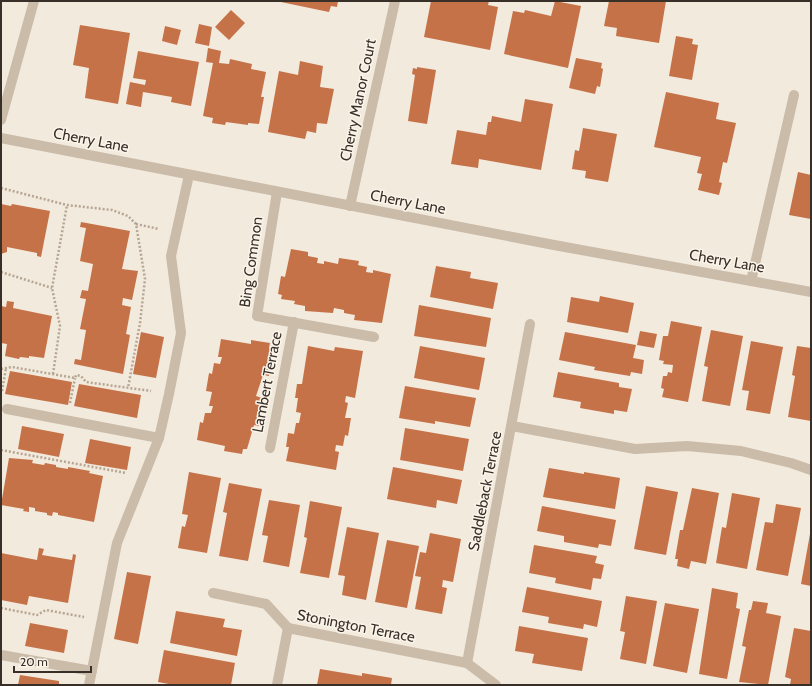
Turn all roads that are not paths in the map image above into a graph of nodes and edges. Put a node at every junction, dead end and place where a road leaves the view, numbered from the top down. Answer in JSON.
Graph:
{"nodes":[{"id":1,"x":34,"y":1,"type":"edge"},
{"id":2,"x":395,"y":1,"type":"edge"},
{"id":3,"x":794,"y":95,"type":"dead end"},
{"id":4,"x":1,"y":120,"type":"edge"},
{"id":5,"x":1,"y":138,"type":"edge"},
{"id":6,"x":189,"y":175,"type":"junction"},
{"id":7,"x":277,"y":192,"type":"junction"},
{"id":8,"x":350,"y":206,"type":"junction"},
{"id":9,"x":751,"y":281,"type":"junction"},
{"id":10,"x":811,"y":292,"type":"edge"},
{"id":11,"x":294,"y":322,"type":"junction"},
{"id":12,"x":530,"y":324,"type":"dead end"},
{"id":13,"x":374,"y":337,"type":"dead end"},
{"id":14,"x":7,"y":409,"type":"dead end"},
{"id":15,"x":512,"y":426,"type":"junction"},
{"id":16,"x":159,"y":438,"type":"junction"},
{"id":17,"x":270,"y":448,"type":"dead end"},
{"id":18,"x":811,"y":470,"type":"edge"},
{"id":19,"x":214,"y":593,"type":"dead end"},
{"id":20,"x":288,"y":628,"type":"junction"},
{"id":21,"x":1,"y":655,"type":"edge"},
{"id":22,"x":467,"y":663,"type":"junction"},
{"id":23,"x":92,"y":671,"type":"junction"},
{"id":24,"x":89,"y":685,"type":"edge"},
{"id":25,"x":277,"y":685,"type":"edge"},
{"id":26,"x":496,"y":685,"type":"edge"}],
"edges":[{"from":1,"to":4,"type":"street"},
{"from":2,"to":8,"type":"street","name":"Cherry Manor Court"},
{"from":3,"to":9,"type":"street"},
{"from":5,"to":6,"type":"street","name":"Cherry Lane"},
{"from":6,"to":7,"type":"street","name":"Cherry Lane"},
{"from":6,"to":16,"type":"street"},
{"from":7,"to":8,"type":"street","name":"Cherry Lane"},
{"from":7,"to":11,"type":"street","name":"Bing Common"},
{"from":8,"to":9,"type":"street","name":"Cherry Lane"},
{"from":9,"to":10,"type":"street","name":"Cherry Lane"},
{"from":11,"to":13,"type":"street","name":"Bing Common"},
{"from":11,"to":17,"type":"street","name":"Lambert Terrace"},
{"from":12,"to":15,"type":"street","name":"Saddleback Terrace"},
{"from":14,"to":16,"type":"street"},
{"from":15,"to":18,"type":"street"},
{"from":15,"to":22,"type":"street","name":"Saddleback Terrace"},
{"from":16,"to":23,"type":"street"},
{"from":19,"to":20,"type":"street","name":"Stonington Terrace"},
{"from":20,"to":22,"type":"street","name":"Stonington Terrace"},
{"from":20,"to":25,"type":"street"},
{"from":21,"to":23,"type":"street"},
{"from":22,"to":26,"type":"street","name":"Stonington Terrace"},
{"from":23,"to":24,"type":"street"}]}
